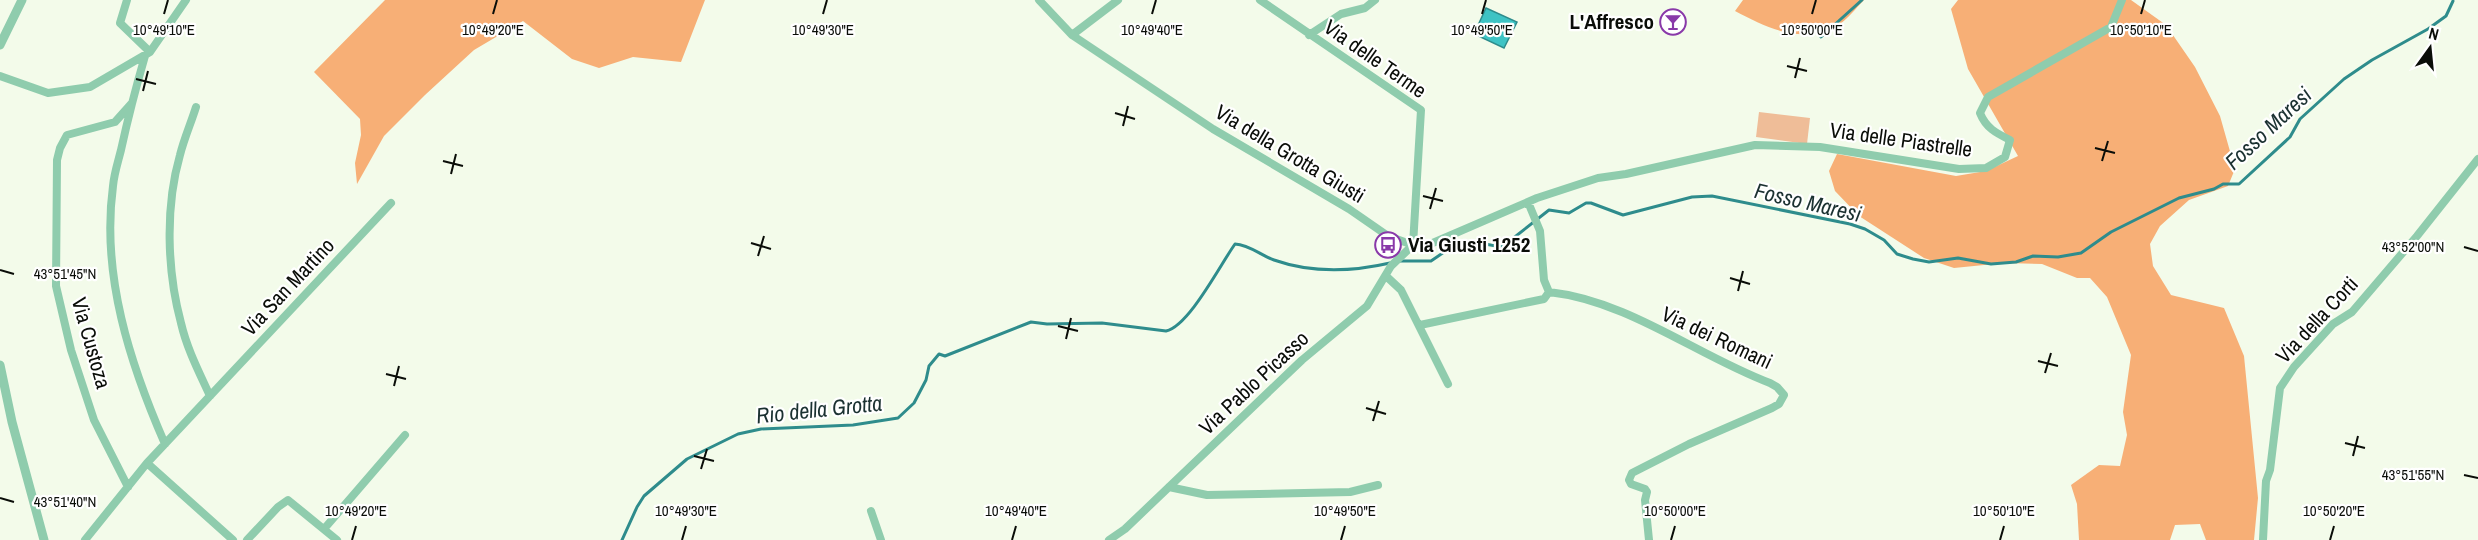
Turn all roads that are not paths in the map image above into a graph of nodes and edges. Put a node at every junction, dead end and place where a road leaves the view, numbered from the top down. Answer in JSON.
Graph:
{"nodes":[{"id":1,"x":22,"y":0,"type":"edge"},
{"id":2,"x":127,"y":0,"type":"edge"},
{"id":3,"x":186,"y":0,"type":"edge"},
{"id":4,"x":1040,"y":0,"type":"edge"},
{"id":5,"x":1118,"y":0,"type":"edge"},
{"id":6,"x":1260,"y":0,"type":"edge"},
{"id":7,"x":1375,"y":0,"type":"edge"},
{"id":8,"x":2122,"y":0,"type":"edge"},
{"id":9,"x":1072,"y":35,"type":"junction"},
{"id":10,"x":1309,"y":35,"type":"junction"},
{"id":11,"x":0,"y":45,"type":"edge"},
{"id":12,"x":148,"y":54,"type":"junction"},
{"id":13,"x":0,"y":76,"type":"edge"},
{"id":14,"x":132,"y":103,"type":"junction"},
{"id":15,"x":196,"y":107,"type":"dead end"},
{"id":16,"x":2478,"y":159,"type":"edge"},
{"id":17,"x":1547,"y":194,"type":"joint"},
{"id":18,"x":1528,"y":202,"type":"junction"},
{"id":19,"x":391,"y":203,"type":"dead end"},
{"id":20,"x":1413,"y":244,"type":"junction"},
{"id":21,"x":1386,"y":276,"type":"junction"},
{"id":22,"x":1549,"y":292,"type":"junction"},
{"id":23,"x":1420,"y":325,"type":"junction"},
{"id":24,"x":0,"y":365,"type":"edge"},
{"id":25,"x":1448,"y":384,"type":"dead end"},
{"id":26,"x":210,"y":396,"type":"junction"},
{"id":27,"x":405,"y":435,"type":"dead end"},
{"id":28,"x":165,"y":444,"type":"junction"},
{"id":29,"x":147,"y":463,"type":"junction"},
{"id":30,"x":1378,"y":484,"type":"dead end"},
{"id":31,"x":128,"y":487,"type":"junction"},
{"id":32,"x":1169,"y":487,"type":"junction"},
{"id":33,"x":871,"y":511,"type":"dead end"},
{"id":34,"x":324,"y":529,"type":"junction"},
{"id":35,"x":44,"y":540,"type":"edge"},
{"id":36,"x":85,"y":540,"type":"edge"},
{"id":37,"x":233,"y":540,"type":"edge"},
{"id":38,"x":247,"y":540,"type":"edge"},
{"id":39,"x":337,"y":540,"type":"edge"},
{"id":40,"x":881,"y":540,"type":"edge"},
{"id":41,"x":1109,"y":540,"type":"edge"},
{"id":42,"x":1649,"y":540,"type":"edge"},
{"id":43,"x":2263,"y":540,"type":"edge"}],
"edges":[{"from":1,"to":11,"type":"street"},
{"from":2,"to":12,"type":"street"},
{"from":3,"to":12,"type":"street"},
{"from":4,"to":9,"type":"street","name":"Via della Grotta Giusti"},
{"from":5,"to":9,"type":"street"},
{"from":6,"to":10,"type":"street","name":"Via delle Terme"},
{"from":7,"to":10,"type":"street"},
{"from":8,"to":17,"type":"street","name":"Via delle Piastrelle"},
{"from":9,"to":20,"type":"street","name":"Via della Grotta Giusti"},
{"from":10,"to":20,"type":"street","name":"Via delle Terme"},
{"from":12,"to":13,"type":"street"},
{"from":12,"to":14,"type":"street"},
{"from":14,"to":28,"type":"street"},
{"from":14,"to":31,"type":"street","name":"Via Custoza"},
{"from":15,"to":26,"type":"street"},
{"from":16,"to":43,"type":"street","name":"Via della Corti"},
{"from":17,"to":18,"type":"street","name":"Via della Grotta Giusti"},
{"from":18,"to":20,"type":"street","name":"Via della Grotta Giusti"},
{"from":18,"to":22,"type":"street"},
{"from":19,"to":26,"type":"street","name":"Via San Martino"},
{"from":20,"to":21,"type":"street","name":"Via Pablo Picasso"},
{"from":21,"to":23,"type":"street"},
{"from":21,"to":32,"type":"street","name":"Via Pablo Picasso"},
{"from":22,"to":23,"type":"street"},
{"from":22,"to":42,"type":"street","name":"Via dei Romani"},
{"from":23,"to":25,"type":"street"},
{"from":24,"to":35,"type":"street"},
{"from":26,"to":28,"type":"street","name":"Via San Martino"},
{"from":27,"to":34,"type":"street"},
{"from":28,"to":29,"type":"street","name":"Via San Martino"},
{"from":29,"to":31,"type":"street","name":"Via San Martino"},
{"from":29,"to":37,"type":"street"},
{"from":30,"to":32,"type":"street"},
{"from":31,"to":36,"type":"street","name":"Via San Martino"},
{"from":32,"to":41,"type":"street","name":"Via Pablo Picasso"},
{"from":33,"to":40,"type":"street"},
{"from":34,"to":38,"type":"street"},
{"from":34,"to":39,"type":"street"}]}
